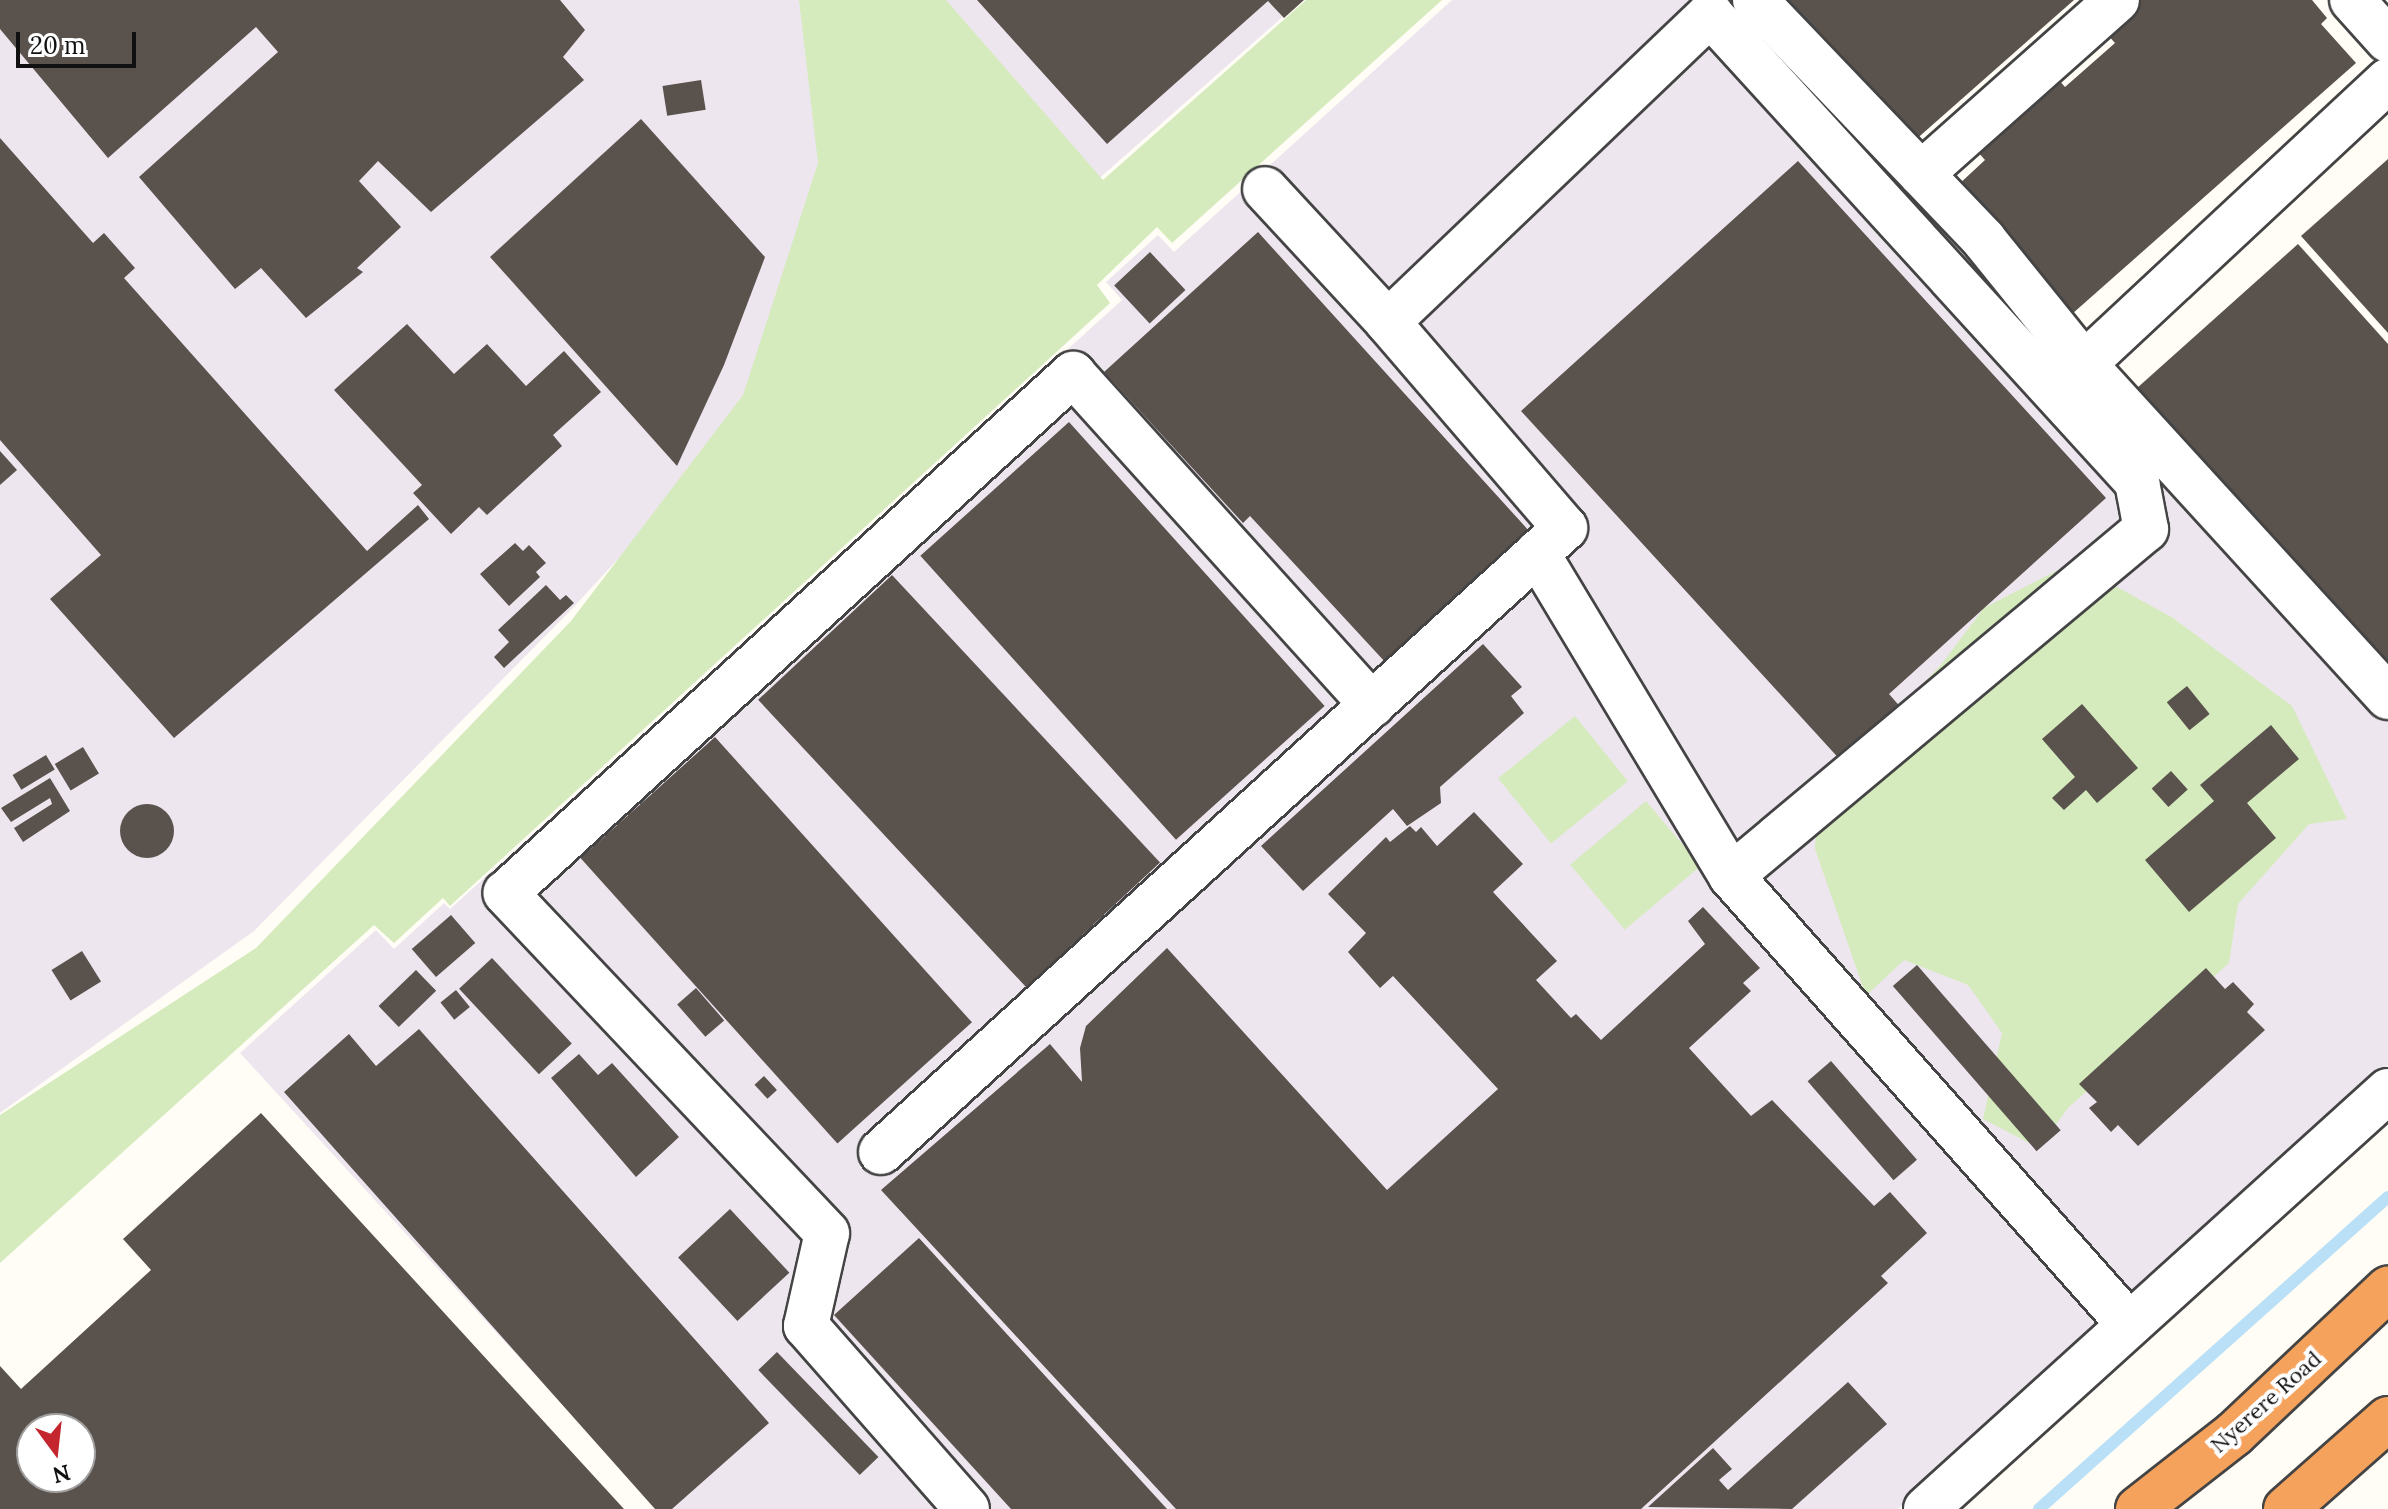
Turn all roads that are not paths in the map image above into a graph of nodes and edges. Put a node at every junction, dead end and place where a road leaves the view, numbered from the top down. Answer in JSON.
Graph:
{"nodes":[{"id":1,"x":1755,"y":0,"type":"edge"},
{"id":2,"x":2117,"y":0,"type":"edge"},
{"id":3,"x":2352,"y":0,"type":"edge"},
{"id":4,"x":2388,"y":40,"type":"edge"},
{"id":5,"x":2388,"y":81,"type":"edge"},
{"id":6,"x":1921,"y":174,"type":"junction"},
{"id":7,"x":1265,"y":189,"type":"dead end"},
{"id":8,"x":1388,"y":322,"type":"junction"},
{"id":9,"x":2084,"y":364,"type":"junction"},
{"id":10,"x":1537,"y":553,"type":"junction"},
{"id":11,"x":2388,"y":697,"type":"edge"},
{"id":12,"x":1372,"y":705,"type":"junction"},
{"id":13,"x":1731,"y":876,"type":"junction"},
{"id":14,"x":2388,"y":1091,"type":"edge"},
{"id":15,"x":881,"y":1152,"type":"dead end"},
{"id":16,"x":2388,"y":1289,"type":"edge"},
{"id":17,"x":2129,"y":1324,"type":"junction"},
{"id":18,"x":2388,"y":1419,"type":"edge"},
{"id":19,"x":967,"y":1509,"type":"edge"},
{"id":20,"x":1926,"y":1509,"type":"edge"},
{"id":21,"x":2138,"y":1509,"type":"edge"},
{"id":22,"x":2286,"y":1509,"type":"edge"}],
"edges":[{"from":1,"to":6,"type":"street"},
{"from":2,"to":6,"type":"street"},
{"from":3,"to":4,"type":"street"},
{"from":5,"to":9,"type":"street"},
{"from":6,"to":9,"type":"street"},
{"from":7,"to":8,"type":"street"},
{"from":8,"to":10,"type":"street"},
{"from":8,"to":13,"type":"street"},
{"from":9,"to":11,"type":"street"},
{"from":10,"to":12,"type":"street"},
{"from":10,"to":13,"type":"street"},
{"from":12,"to":15,"type":"street"},
{"from":12,"to":19,"type":"street"},
{"from":13,"to":17,"type":"street"},
{"from":14,"to":17,"type":"street"},
{"from":16,"to":21,"type":"highway","name":"Nyerere Road"},
{"from":17,"to":20,"type":"street"},
{"from":18,"to":22,"type":"highway"}]}
